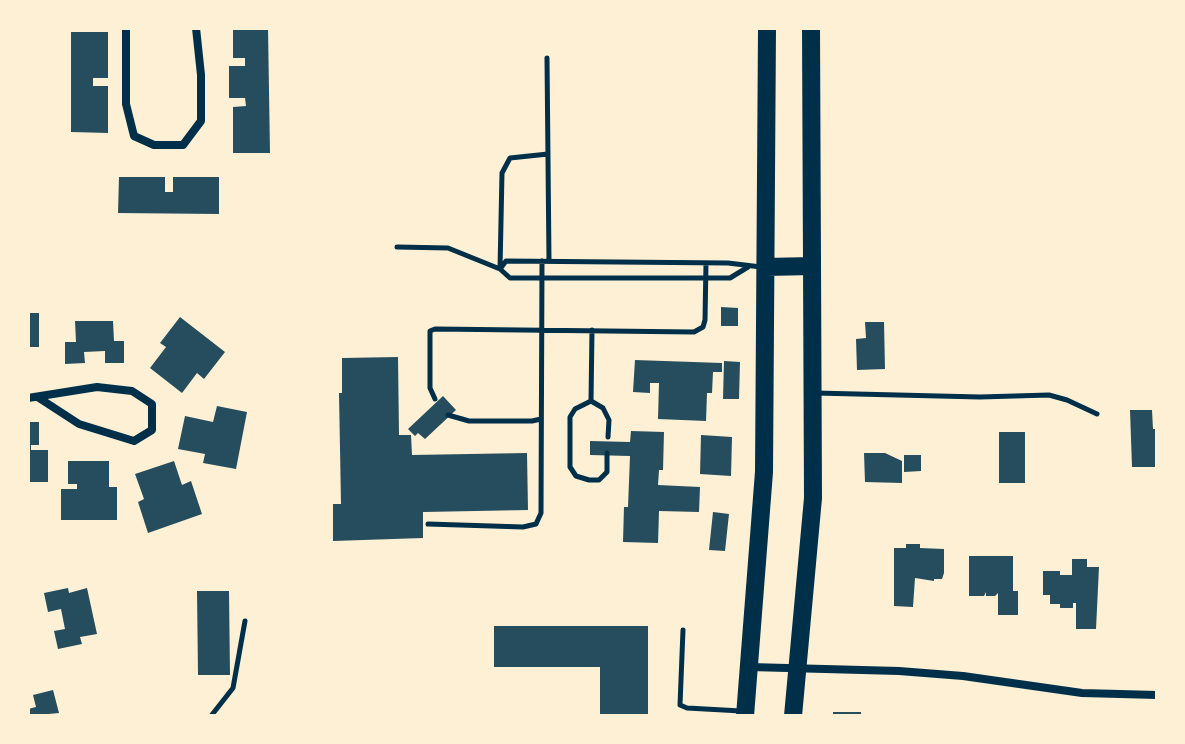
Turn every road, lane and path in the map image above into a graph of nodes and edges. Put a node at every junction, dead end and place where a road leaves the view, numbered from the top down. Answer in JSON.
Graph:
{"nodes":[{"id":1,"x":126,"y":28,"type":"edge"},
{"id":2,"x":196,"y":28,"type":"edge"},
{"id":3,"x":767,"y":28,"type":"edge"},
{"id":4,"x":811,"y":28,"type":"edge"},
{"id":5,"x":547,"y":58,"type":"dead end"},
{"id":6,"x":548,"y":154,"type":"junction"},
{"id":7,"x":397,"y":247,"type":"dead end"},
{"id":8,"x":542,"y":261,"type":"junction"},
{"id":9,"x":549,"y":261,"type":"junction"},
{"id":10,"x":706,"y":263,"type":"junction"},
{"id":11,"x":812,"y":266,"type":"junction"},
{"id":12,"x":757,"y":267,"type":"junction"},
{"id":13,"x":500,"y":269,"type":"junction"},
{"id":14,"x":542,"y":278,"type":"junction"},
{"id":15,"x":706,"y":278,"type":"junction"},
{"id":16,"x":542,"y":329,"type":"junction"},
{"id":17,"x":592,"y":330,"type":"junction"},
{"id":18,"x":814,"y":392,"type":"junction"},
{"id":19,"x":28,"y":398,"type":"edge"},
{"id":20,"x":39,"y":398,"type":"junction"},
{"id":21,"x":435,"y":399,"type":"dead end"},
{"id":22,"x":591,"y":401,"type":"junction"},
{"id":23,"x":1097,"y":414,"type":"dead end"},
{"id":24,"x":448,"y":415,"type":"dead end"},
{"id":25,"x":541,"y":419,"type":"junction"},
{"id":26,"x":608,"y":437,"type":"dead end"},
{"id":27,"x":607,"y":453,"type":"dead end"},
{"id":28,"x":428,"y":524,"type":"dead end"},
{"id":29,"x":245,"y":621,"type":"dead end"},
{"id":30,"x":683,"y":630,"type":"dead end"},
{"id":31,"x":750,"y":667,"type":"junction"},
{"id":32,"x":796,"y":669,"type":"junction"},
{"id":33,"x":1157,"y":695,"type":"edge"},
{"id":34,"x":746,"y":714,"type":"edge"},
{"id":35,"x":211,"y":716,"type":"edge"},
{"id":36,"x":793,"y":716,"type":"edge"}],
"edges":[{"from":1,"to":2,"type":"street"},
{"from":3,"to":12,"type":"main road"},
{"from":4,"to":11,"type":"main road"},
{"from":5,"to":6,"type":"lane"},
{"from":6,"to":9,"type":"lane"},
{"from":6,"to":13,"type":"lane"},
{"from":7,"to":13,"type":"lane"},
{"from":8,"to":9,"type":"lane"},
{"from":8,"to":13,"type":"lane"},
{"from":8,"to":14,"type":"lane"},
{"from":9,"to":10,"type":"lane"},
{"from":10,"to":12,"type":"lane"},
{"from":10,"to":15,"type":"lane"},
{"from":11,"to":12,"type":"main road"},
{"from":11,"to":18,"type":"main road"},
{"from":12,"to":15,"type":"lane"},
{"from":12,"to":31,"type":"main road"},
{"from":13,"to":14,"type":"lane"},
{"from":14,"to":15,"type":"lane"},
{"from":14,"to":16,"type":"lane"},
{"from":15,"to":17,"type":"lane"},
{"from":16,"to":17,"type":"lane"},
{"from":16,"to":21,"type":"lane"},
{"from":16,"to":25,"type":"lane"},
{"from":17,"to":22,"type":"lane"},
{"from":18,"to":23,"type":"lane"},
{"from":18,"to":32,"type":"main road"},
{"from":19,"to":20,"type":"street"},
{"from":20,"to":20,"type":"street"},
{"from":22,"to":26,"type":"lane"},
{"from":22,"to":27,"type":"lane"},
{"from":24,"to":25,"type":"lane"},
{"from":25,"to":28,"type":"lane"},
{"from":29,"to":35,"type":"lane"},
{"from":30,"to":34,"type":"lane"},
{"from":31,"to":32,"type":"street"},
{"from":31,"to":34,"type":"main road"},
{"from":32,"to":33,"type":"street"},
{"from":32,"to":36,"type":"main road"}]}
